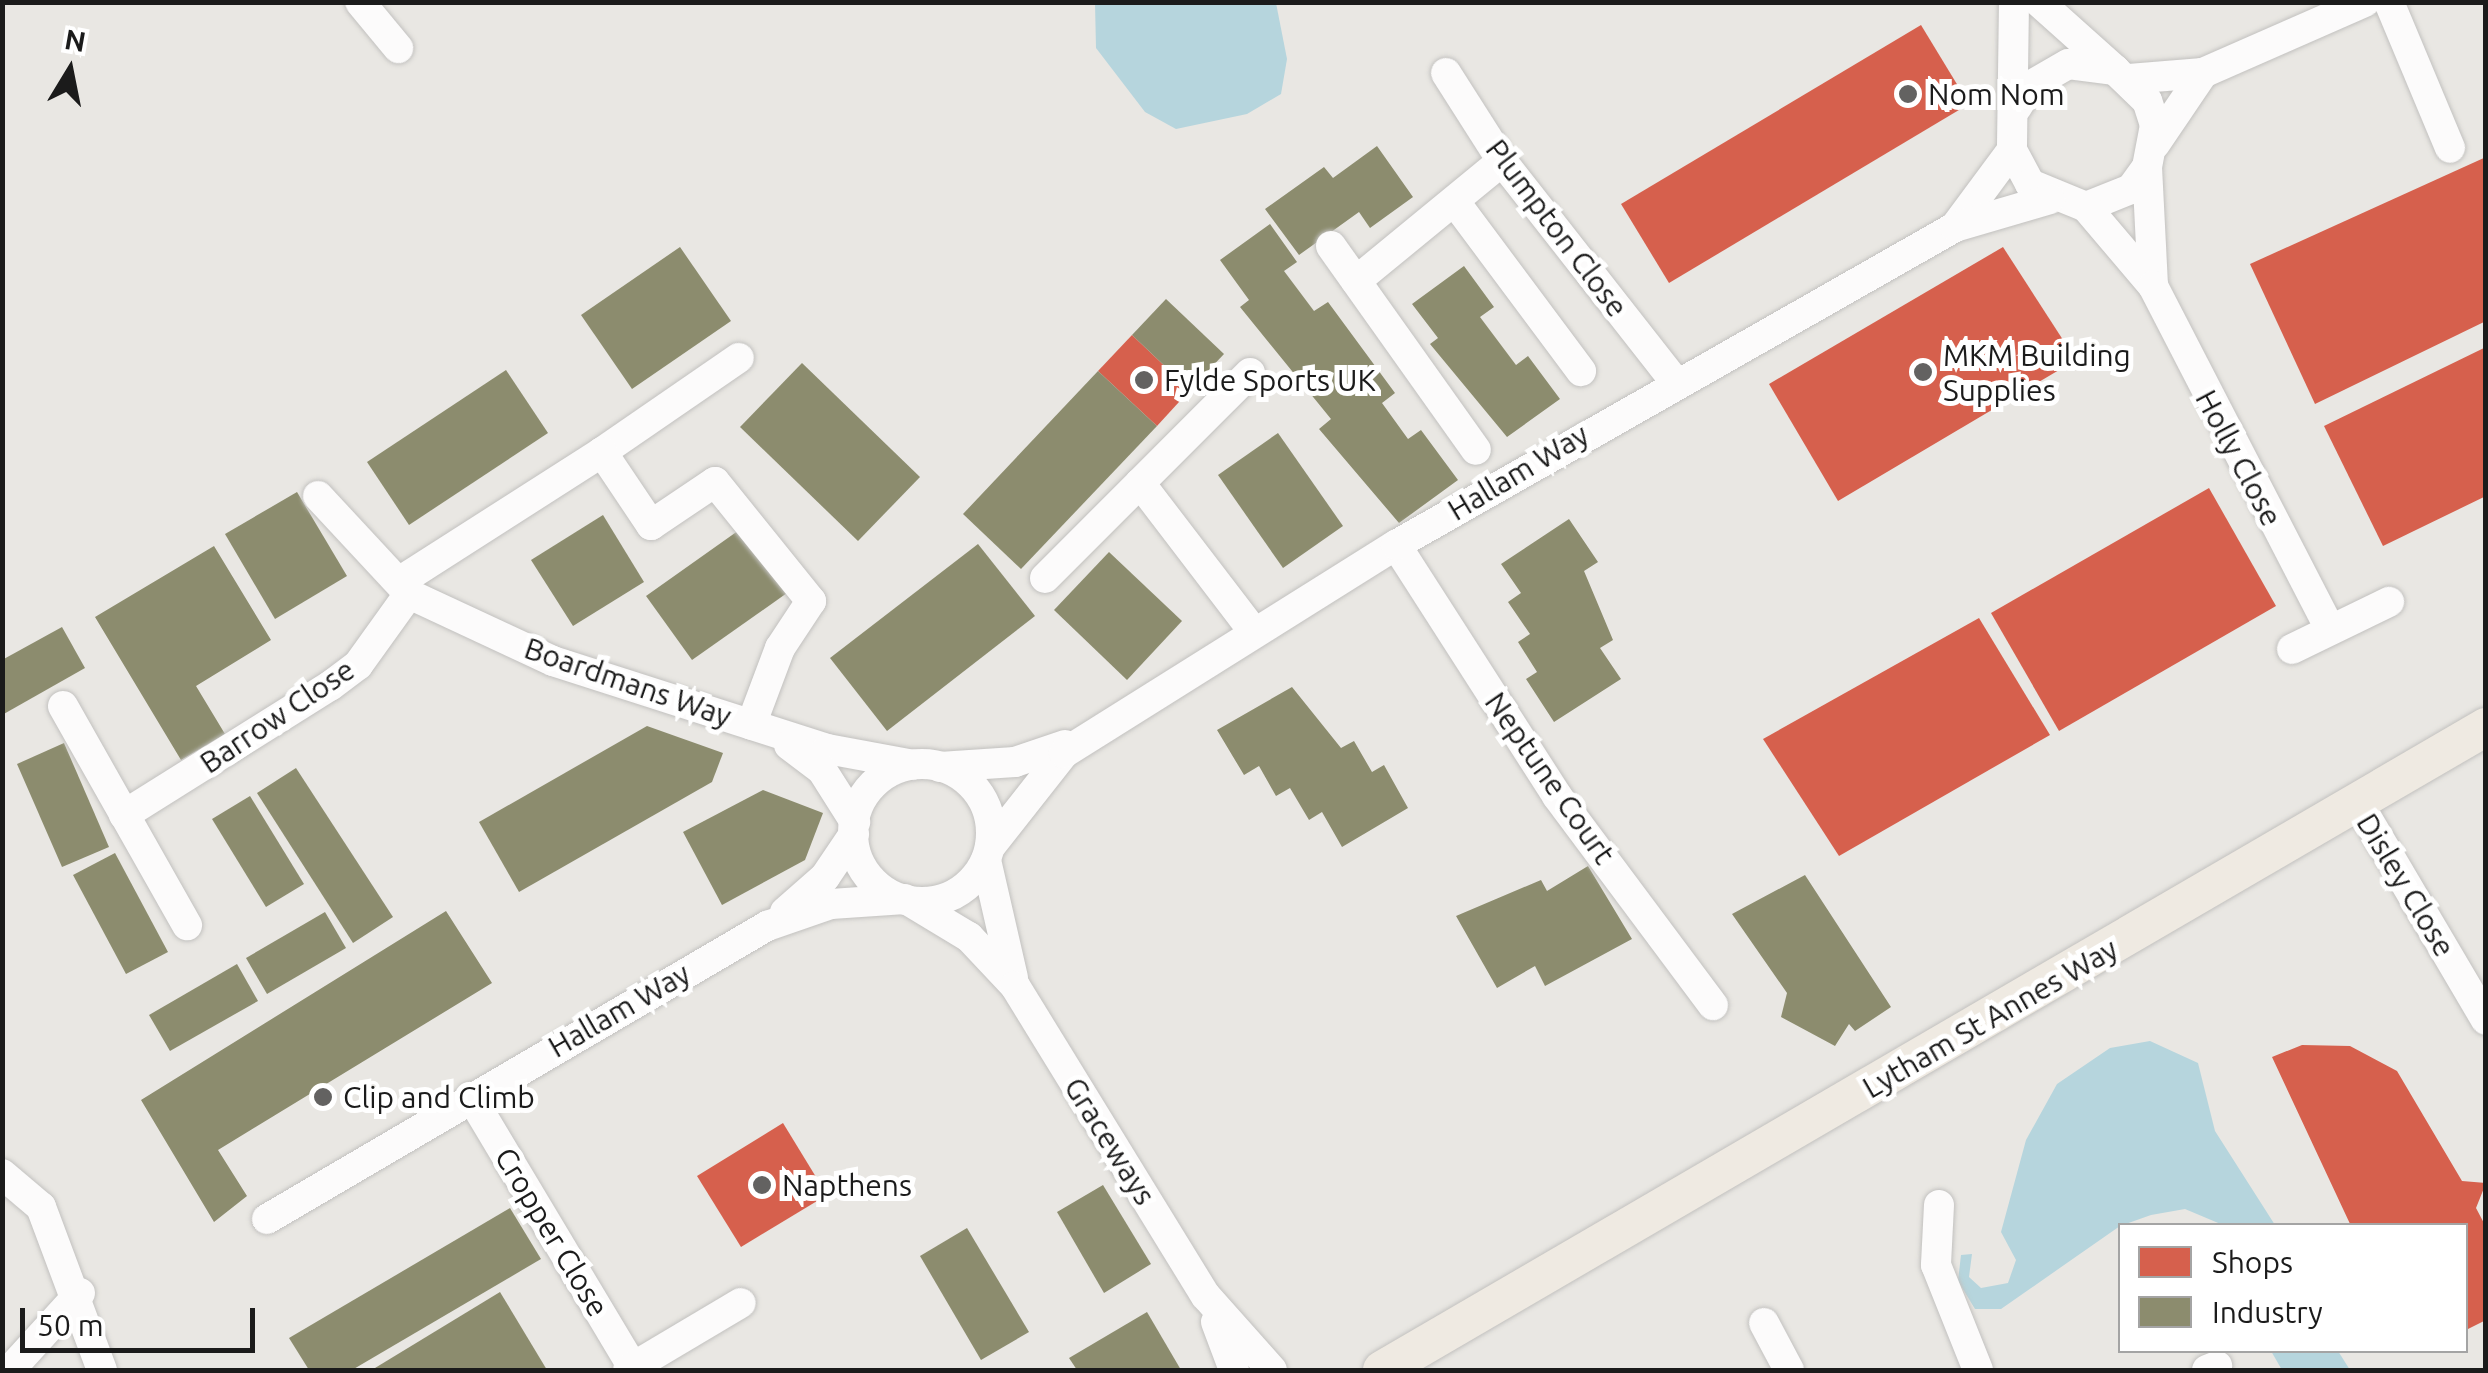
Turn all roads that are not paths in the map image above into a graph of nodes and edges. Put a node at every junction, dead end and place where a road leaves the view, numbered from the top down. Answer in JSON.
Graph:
{"nodes":[{"id":1,"x":360,"y":2,"type":"edge"},
{"id":2,"x":2014,"y":2,"type":"edge"},
{"id":3,"x":2039,"y":2,"type":"edge"},
{"id":4,"x":2364,"y":2,"type":"edge"},
{"id":5,"x":2389,"y":2,"type":"edge"},
{"id":6,"x":398,"y":48,"type":"dead end"},
{"id":7,"x":1446,"y":73,"type":"dead end"},
{"id":8,"x":2203,"y":73,"type":"junction"},
{"id":9,"x":2122,"y":75,"type":"junction"},
{"id":10,"x":2016,"y":107,"type":"junction"},
{"id":11,"x":2450,"y":148,"type":"dead end"},
{"id":12,"x":2012,"y":150,"type":"junction"},
{"id":13,"x":2151,"y":156,"type":"junction"},
{"id":14,"x":1502,"y":161,"type":"junction"},
{"id":15,"x":2050,"y":199,"type":"junction"},
{"id":16,"x":1458,"y":206,"type":"junction"},
{"id":17,"x":2086,"y":207,"type":"junction"},
{"id":18,"x":1955,"y":226,"type":"junction"},
{"id":19,"x":1331,"y":246,"type":"dead end"},
{"id":20,"x":1356,"y":281,"type":"junction"},
{"id":21,"x":2153,"y":286,"type":"junction"},
{"id":22,"x":739,"y":358,"type":"dead end"},
{"id":23,"x":1580,"y":371,"type":"dead end"},
{"id":24,"x":1250,"y":373,"type":"dead end"},
{"id":25,"x":1673,"y":379,"type":"junction"},
{"id":26,"x":1476,"y":450,"type":"dead end"},
{"id":27,"x":602,"y":452,"type":"junction"},
{"id":28,"x":1140,"y":483,"type":"junction"},
{"id":29,"x":318,"y":496,"type":"dead end"},
{"id":30,"x":1396,"y":545,"type":"junction"},
{"id":31,"x":1045,"y":578,"type":"dead end"},
{"id":32,"x":404,"y":588,"type":"junction"},
{"id":33,"x":2389,"y":602,"type":"dead end"},
{"id":34,"x":2329,"y":627,"type":"junction"},
{"id":35,"x":1254,"y":632,"type":"junction"},
{"id":36,"x":2292,"y":648,"type":"dead end"},
{"id":37,"x":63,"y":706,"type":"dead end"},
{"id":38,"x":751,"y":725,"type":"junction"},
{"id":39,"x":2486,"y":728,"type":"edge"},
{"id":40,"x":1091,"y":734,"type":"junction"},
{"id":41,"x":926,"y":766,"type":"junction"},
{"id":42,"x":2357,"y":802,"type":"junction"},
{"id":43,"x":124,"y":815,"type":"junction"},
{"id":44,"x":854,"y":828,"type":"junction"},
{"id":45,"x":988,"y":854,"type":"junction"},
{"id":46,"x":907,"y":900,"type":"junction"},
{"id":47,"x":187,"y":925,"type":"dead end"},
{"id":48,"x":767,"y":926,"type":"junction"},
{"id":49,"x":1015,"y":986,"type":"junction"},
{"id":50,"x":1712,"y":1005,"type":"dead end"},
{"id":51,"x":2486,"y":1020,"type":"edge"},
{"id":52,"x":471,"y":1097,"type":"junction"},
{"id":53,"x":2,"y":1174,"type":"edge"},
{"id":54,"x":1939,"y":1205,"type":"dead end"},
{"id":55,"x":267,"y":1219,"type":"dead end"},
{"id":56,"x":80,"y":1293,"type":"junction"},
{"id":57,"x":1206,"y":1296,"type":"junction"},
{"id":58,"x":740,"y":1303,"type":"dead end"},
{"id":59,"x":1496,"y":1310,"type":"junction"},
{"id":60,"x":1764,"y":1323,"type":"dead end"},
{"id":61,"x":1778,"y":1366,"type":"edge"},
{"id":62,"x":631,"y":1369,"type":"edge"},
{"id":63,"x":10,"y":1370,"type":"edge"},
{"id":64,"x":102,"y":1370,"type":"edge"},
{"id":65,"x":1234,"y":1370,"type":"edge"},
{"id":66,"x":1272,"y":1370,"type":"edge"},
{"id":67,"x":1382,"y":1370,"type":"edge"},
{"id":68,"x":1428,"y":1370,"type":"edge"},
{"id":69,"x":1978,"y":1370,"type":"edge"}],
"edges":[{"from":1,"to":6,"type":"street"},
{"from":2,"to":10,"type":"street"},
{"from":3,"to":9,"type":"street"},
{"from":4,"to":8,"type":"street"},
{"from":5,"to":11,"type":"street"},
{"from":7,"to":14,"type":"street","name":"Plumpton Close"},
{"from":8,"to":9,"type":"street"},
{"from":8,"to":13,"type":"street"},
{"from":9,"to":10,"type":"street"},
{"from":9,"to":13,"type":"street"},
{"from":10,"to":12,"type":"street"},
{"from":12,"to":15,"type":"street"},
{"from":12,"to":18,"type":"street","name":"Hallam Way"},
{"from":13,"to":17,"type":"street"},
{"from":13,"to":21,"type":"street","name":"Holly Close"},
{"from":14,"to":16,"type":"street"},
{"from":14,"to":25,"type":"street","name":"Plumpton Close"},
{"from":15,"to":17,"type":"street"},
{"from":15,"to":18,"type":"street","name":"Hallam Way"},
{"from":16,"to":20,"type":"street"},
{"from":16,"to":23,"type":"street"},
{"from":17,"to":21,"type":"street","name":"Holly Close"},
{"from":18,"to":25,"type":"street","name":"Hallam Way"},
{"from":19,"to":20,"type":"street"},
{"from":20,"to":26,"type":"street"},
{"from":21,"to":34,"type":"street","name":"Holly Close"},
{"from":22,"to":27,"type":"street","name":"Barrow Close"},
{"from":24,"to":28,"type":"street"},
{"from":25,"to":30,"type":"street","name":"Hallam Way"},
{"from":27,"to":32,"type":"street","name":"Barrow Close"},
{"from":27,"to":38,"type":"street"},
{"from":28,"to":31,"type":"street"},
{"from":28,"to":35,"type":"street"},
{"from":29,"to":32,"type":"street","name":"Boardmans Way"},
{"from":30,"to":35,"type":"street","name":"Hallam Way"},
{"from":30,"to":50,"type":"street","name":"Neptune Court"},
{"from":32,"to":38,"type":"street","name":"Boardmans Way"},
{"from":32,"to":43,"type":"street","name":"Barrow Close"},
{"from":33,"to":34,"type":"street"},
{"from":34,"to":36,"type":"street"},
{"from":35,"to":40,"type":"street","name":"Hallam Way"},
{"from":37,"to":43,"type":"street"},
{"from":38,"to":41,"type":"street","name":"Boardmans Way"},
{"from":38,"to":44,"type":"street","name":"Boardmans Way"},
{"from":39,"to":42,"type":"main road","name":"Lytham St Annes Way"},
{"from":40,"to":41,"type":"street","name":"Hallam Way"},
{"from":40,"to":45,"type":"street","name":"Hallam Way"},
{"from":41,"to":44,"type":"street"},
{"from":41,"to":45,"type":"street"},
{"from":42,"to":51,"type":"street","name":"Disley Close"},
{"from":42,"to":59,"type":"main road","name":"Lytham St Annes Way"},
{"from":43,"to":47,"type":"street"},
{"from":44,"to":46,"type":"street"},
{"from":44,"to":48,"type":"street","name":"Hallam Way"},
{"from":45,"to":46,"type":"street"},
{"from":45,"to":49,"type":"street","name":"Graceways"},
{"from":46,"to":48,"type":"street","name":"Hallam Way"},
{"from":46,"to":49,"type":"street","name":"Graceways"},
{"from":48,"to":52,"type":"street","name":"Hallam Way"},
{"from":49,"to":57,"type":"street","name":"Graceways"},
{"from":52,"to":55,"type":"street","name":"Hallam Way"},
{"from":52,"to":62,"type":"street","name":"Cropper Close"},
{"from":53,"to":56,"type":"street"},
{"from":54,"to":69,"type":"street"},
{"from":56,"to":63,"type":"street"},
{"from":56,"to":64,"type":"street"},
{"from":57,"to":65,"type":"street","name":"Graceways"},
{"from":57,"to":66,"type":"street","name":"Graceways"},
{"from":58,"to":62,"type":"street","name":"Cropper Close"},
{"from":59,"to":67,"type":"main road","name":"Lytham St Annes Way"},
{"from":59,"to":68,"type":"main road","name":"Lytham St Annes Way"},
{"from":60,"to":61,"type":"street"}]}
